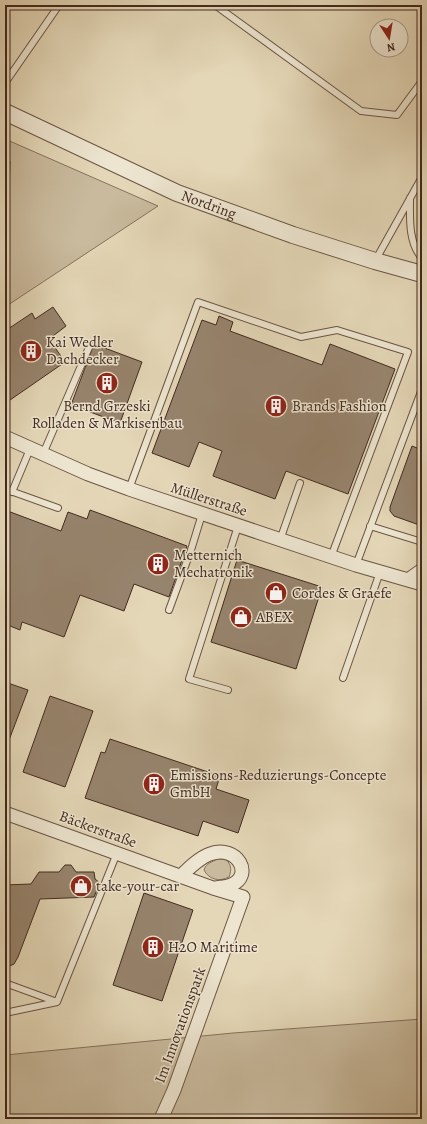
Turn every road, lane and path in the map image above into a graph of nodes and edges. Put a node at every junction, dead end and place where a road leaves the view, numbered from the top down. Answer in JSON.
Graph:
{"nodes":[{"id":1,"x":59,"y":5,"type":"edge"},
{"id":2,"x":215,"y":5,"type":"edge"},
{"id":3,"x":422,"y":81,"type":"edge"},
{"id":4,"x":5,"y":82,"type":"edge"},
{"id":5,"x":5,"y":112,"type":"edge"},
{"id":6,"x":422,"y":177,"type":"edge"},
{"id":7,"x":410,"y":197,"type":"junction"},
{"id":8,"x":422,"y":258,"type":"edge"},
{"id":9,"x":374,"y":261,"type":"junction"},
{"id":10,"x":422,"y":274,"type":"edge"},
{"id":11,"x":90,"y":345,"type":"dead end"},
{"id":12,"x":422,"y":389,"type":"edge"},
{"id":13,"x":5,"y":437,"type":"edge"},
{"id":14,"x":30,"y":449,"type":"junction"},
{"id":15,"x":43,"y":454,"type":"junction"},
{"id":16,"x":300,"y":483,"type":"dead end"},
{"id":17,"x":5,"y":489,"type":"edge"},
{"id":18,"x":129,"y":489,"type":"junction"},
{"id":19,"x":12,"y":492,"type":"junction"},
{"id":20,"x":58,"y":508,"type":"dead end"},
{"id":21,"x":202,"y":514,"type":"junction"},
{"id":22,"x":238,"y":526,"type":"junction"},
{"id":23,"x":370,"y":526,"type":"junction"},
{"id":24,"x":280,"y":540,"type":"junction"},
{"id":25,"x":422,"y":542,"type":"edge"},
{"id":26,"x":331,"y":557,"type":"junction"},
{"id":27,"x":356,"y":565,"type":"junction"},
{"id":28,"x":422,"y":570,"type":"edge"},
{"id":29,"x":380,"y":572,"type":"junction"},
{"id":30,"x":408,"y":580,"type":"junction"},
{"id":31,"x":422,"y":584,"type":"edge"},
{"id":32,"x":169,"y":610,"type":"dead end"},
{"id":33,"x":343,"y":678,"type":"dead end"},
{"id":34,"x":228,"y":690,"type":"dead end"},
{"id":35,"x":5,"y":813,"type":"edge"},
{"id":36,"x":117,"y":853,"type":"junction"},
{"id":37,"x":181,"y":876,"type":"junction"},
{"id":38,"x":213,"y":888,"type":"junction"},
{"id":39,"x":243,"y":897,"type":"joint"},
{"id":40,"x":5,"y":983,"type":"edge"},
{"id":41,"x":57,"y":1002,"type":"junction"},
{"id":42,"x":6,"y":1012,"type":"edge"},
{"id":43,"x":161,"y":1119,"type":"edge"}],
"edges":[{"from":1,"to":4,"type":"lane"},
{"from":2,"to":3,"type":"lane"},
{"from":5,"to":9,"type":"street","name":"Nordring"},
{"from":6,"to":7,"type":"lane"},
{"from":7,"to":8,"type":"lane"},
{"from":7,"to":9,"type":"lane"},
{"from":9,"to":10,"type":"street","name":"Nordring"},
{"from":11,"to":15,"type":"lane"},
{"from":12,"to":23,"type":"lane"},
{"from":13,"to":14,"type":"street","name":"Müllerstraße"},
{"from":14,"to":15,"type":"street","name":"Müllerstraße"},
{"from":14,"to":19,"type":"lane"},
{"from":15,"to":18,"type":"street","name":"Müllerstraße"},
{"from":16,"to":24,"type":"lane"},
{"from":17,"to":19,"type":"lane"},
{"from":18,"to":21,"type":"street","name":"Müllerstraße"},
{"from":18,"to":26,"type":"lane"},
{"from":19,"to":20,"type":"lane"},
{"from":21,"to":22,"type":"street","name":"Müllerstraße"},
{"from":21,"to":32,"type":"lane"},
{"from":22,"to":24,"type":"street","name":"Müllerstraße"},
{"from":22,"to":34,"type":"lane"},
{"from":23,"to":25,"type":"lane"},
{"from":23,"to":27,"type":"lane"},
{"from":24,"to":26,"type":"street","name":"Müllerstraße"},
{"from":26,"to":27,"type":"street","name":"Müllerstraße"},
{"from":27,"to":29,"type":"street","name":"Müllerstraße"},
{"from":28,"to":30,"type":"street"},
{"from":29,"to":30,"type":"street","name":"Müllerstraße"},
{"from":29,"to":33,"type":"lane"},
{"from":30,"to":31,"type":"street","name":"Müllerstraße"},
{"from":35,"to":36,"type":"street","name":"Bäckerstraße"},
{"from":36,"to":37,"type":"street","name":"Bäckerstraße"},
{"from":36,"to":41,"type":"lane"},
{"from":37,"to":38,"type":"street","name":"Bäckerstraße"},
{"from":37,"to":38,"type":"street"},
{"from":38,"to":39,"type":"street","name":"Bäckerstraße"},
{"from":39,"to":43,"type":"street","name":"Im Innovationspark"},
{"from":40,"to":41,"type":"lane"},
{"from":41,"to":42,"type":"lane"}]}
